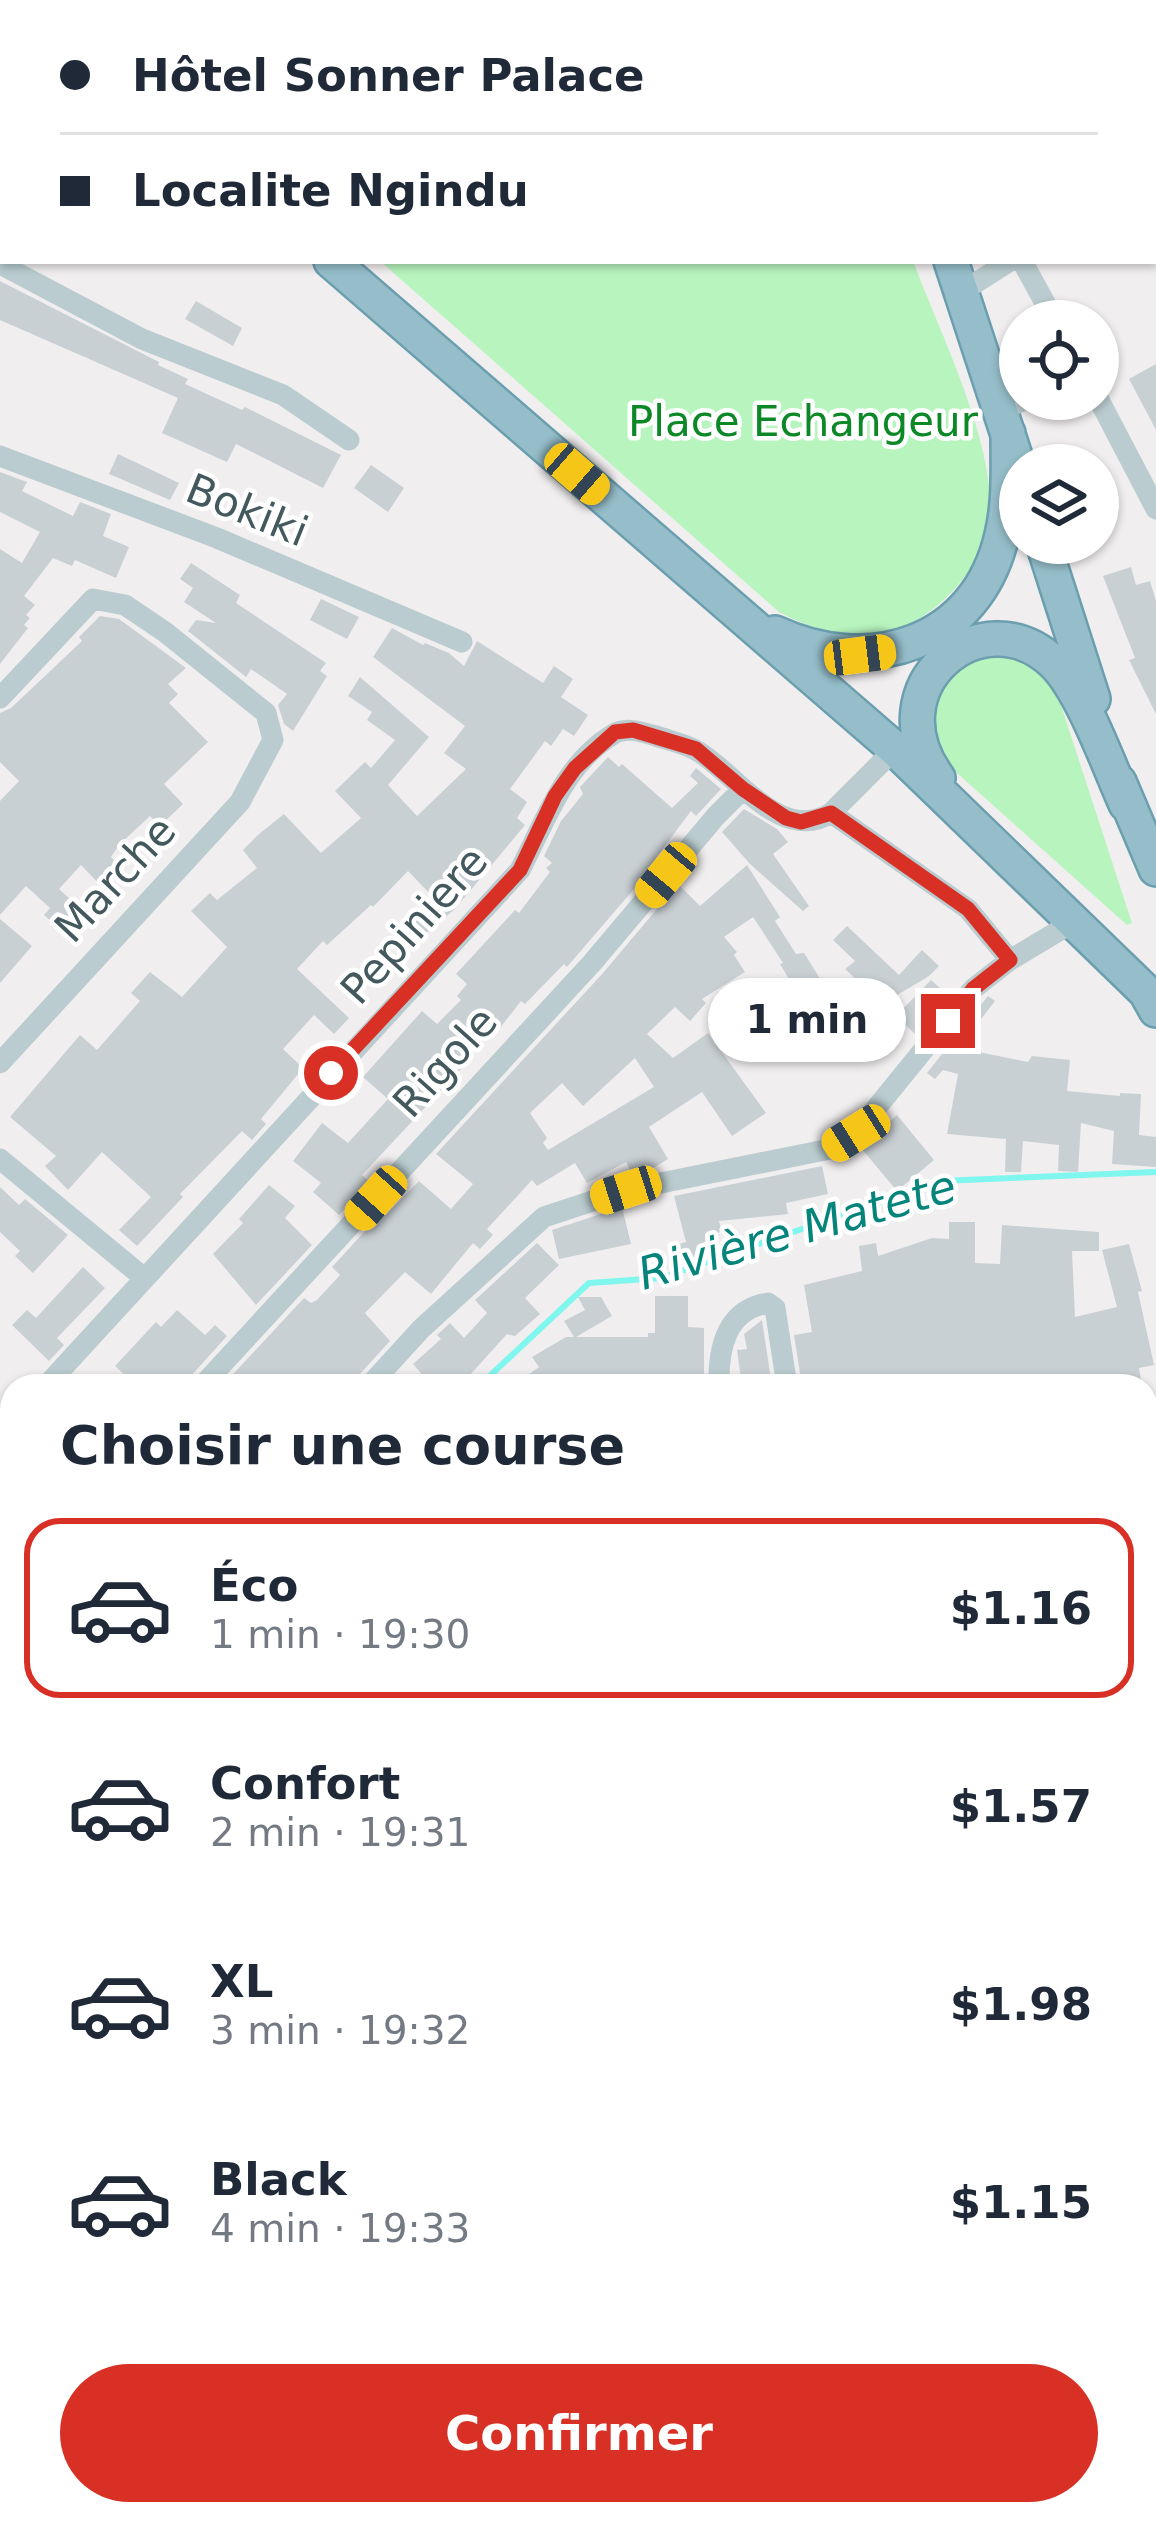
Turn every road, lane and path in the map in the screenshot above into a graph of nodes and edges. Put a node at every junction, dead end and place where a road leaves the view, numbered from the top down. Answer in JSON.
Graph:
{"nodes":[{"id":1,"x":0,"y":264,"type":"edge"},
{"id":2,"x":335,"y":264,"type":"edge"},
{"id":3,"x":999,"y":264,"type":"edge"},
{"id":4,"x":1024,"y":264,"type":"edge"},
{"id":5,"x":957,"y":276,"type":"edge"},
{"id":6,"x":1043,"y":300,"type":"edge"},
{"id":7,"x":999,"y":381,"type":"edge"},
{"id":8,"x":1012,"y":420,"type":"edge"},
{"id":9,"x":1109,"y":420,"type":"edge"},
{"id":10,"x":349,"y":440,"type":"dead end"},
{"id":11,"x":0,"y":456,"type":"edge"},
{"id":12,"x":1156,"y":509,"type":"edge"},
{"id":13,"x":1050,"y":564,"type":"edge"},
{"id":14,"x":723,"y":599,"type":"junction"},
{"id":15,"x":462,"y":642,"type":"dead end"},
{"id":16,"x":0,"y":698,"type":"edge"},
{"id":17,"x":895,"y":749,"type":"junction"},
{"id":18,"x":743,"y":789,"type":"junction"},
{"id":19,"x":1126,"y":804,"type":"junction"},
{"id":20,"x":831,"y":813,"type":"junction"},
{"id":21,"x":995,"y":842,"type":"junction"},
{"id":22,"x":1156,"y":869,"type":"edge"},
{"id":23,"x":1075,"y":922,"type":"junction"},
{"id":24,"x":1010,"y":960,"type":"junction"},
{"id":25,"x":1151,"y":1001,"type":"edge"},
{"id":26,"x":0,"y":1063,"type":"edge"},
{"id":27,"x":0,"y":1159,"type":"edge"},
{"id":28,"x":143,"y":1277,"type":"junction"},
{"id":29,"x":57,"y":1374,"type":"edge"},
{"id":30,"x":213,"y":1374,"type":"edge"},
{"id":31,"x":380,"y":1374,"type":"edge"},
{"id":32,"x":719,"y":1374,"type":"edge"},
{"id":33,"x":785,"y":1374,"type":"edge"}],
"edges":[{"from":1,"to":10,"type":"street"},
{"from":2,"to":14,"type":"highway"},
{"from":3,"to":5,"type":"street"},
{"from":4,"to":6,"type":"street"},
{"from":5,"to":7,"type":"highway"},
{"from":8,"to":14,"type":"highway"},
{"from":9,"to":12,"type":"street"},
{"from":11,"to":15,"type":"street","name":"Bokiki"},
{"from":13,"to":19,"type":"highway"},
{"from":14,"to":17,"type":"highway"},
{"from":16,"to":26,"type":"street","name":"Marche"},
{"from":17,"to":20,"type":"street"},
{"from":17,"to":21,"type":"highway"},
{"from":18,"to":20,"type":"street"},
{"from":18,"to":28,"type":"street","name":"Pepiniere"},
{"from":18,"to":30,"type":"street","name":"Rigole"},
{"from":19,"to":21,"type":"highway"},
{"from":19,"to":22,"type":"highway"},
{"from":20,"to":24,"type":"street"},
{"from":21,"to":23,"type":"highway"},
{"from":23,"to":24,"type":"street"},
{"from":23,"to":25,"type":"highway"},
{"from":24,"to":31,"type":"street"},
{"from":27,"to":28,"type":"street"},
{"from":28,"to":29,"type":"street","name":"Pepiniere"},
{"from":32,"to":33,"type":"street"}]}
